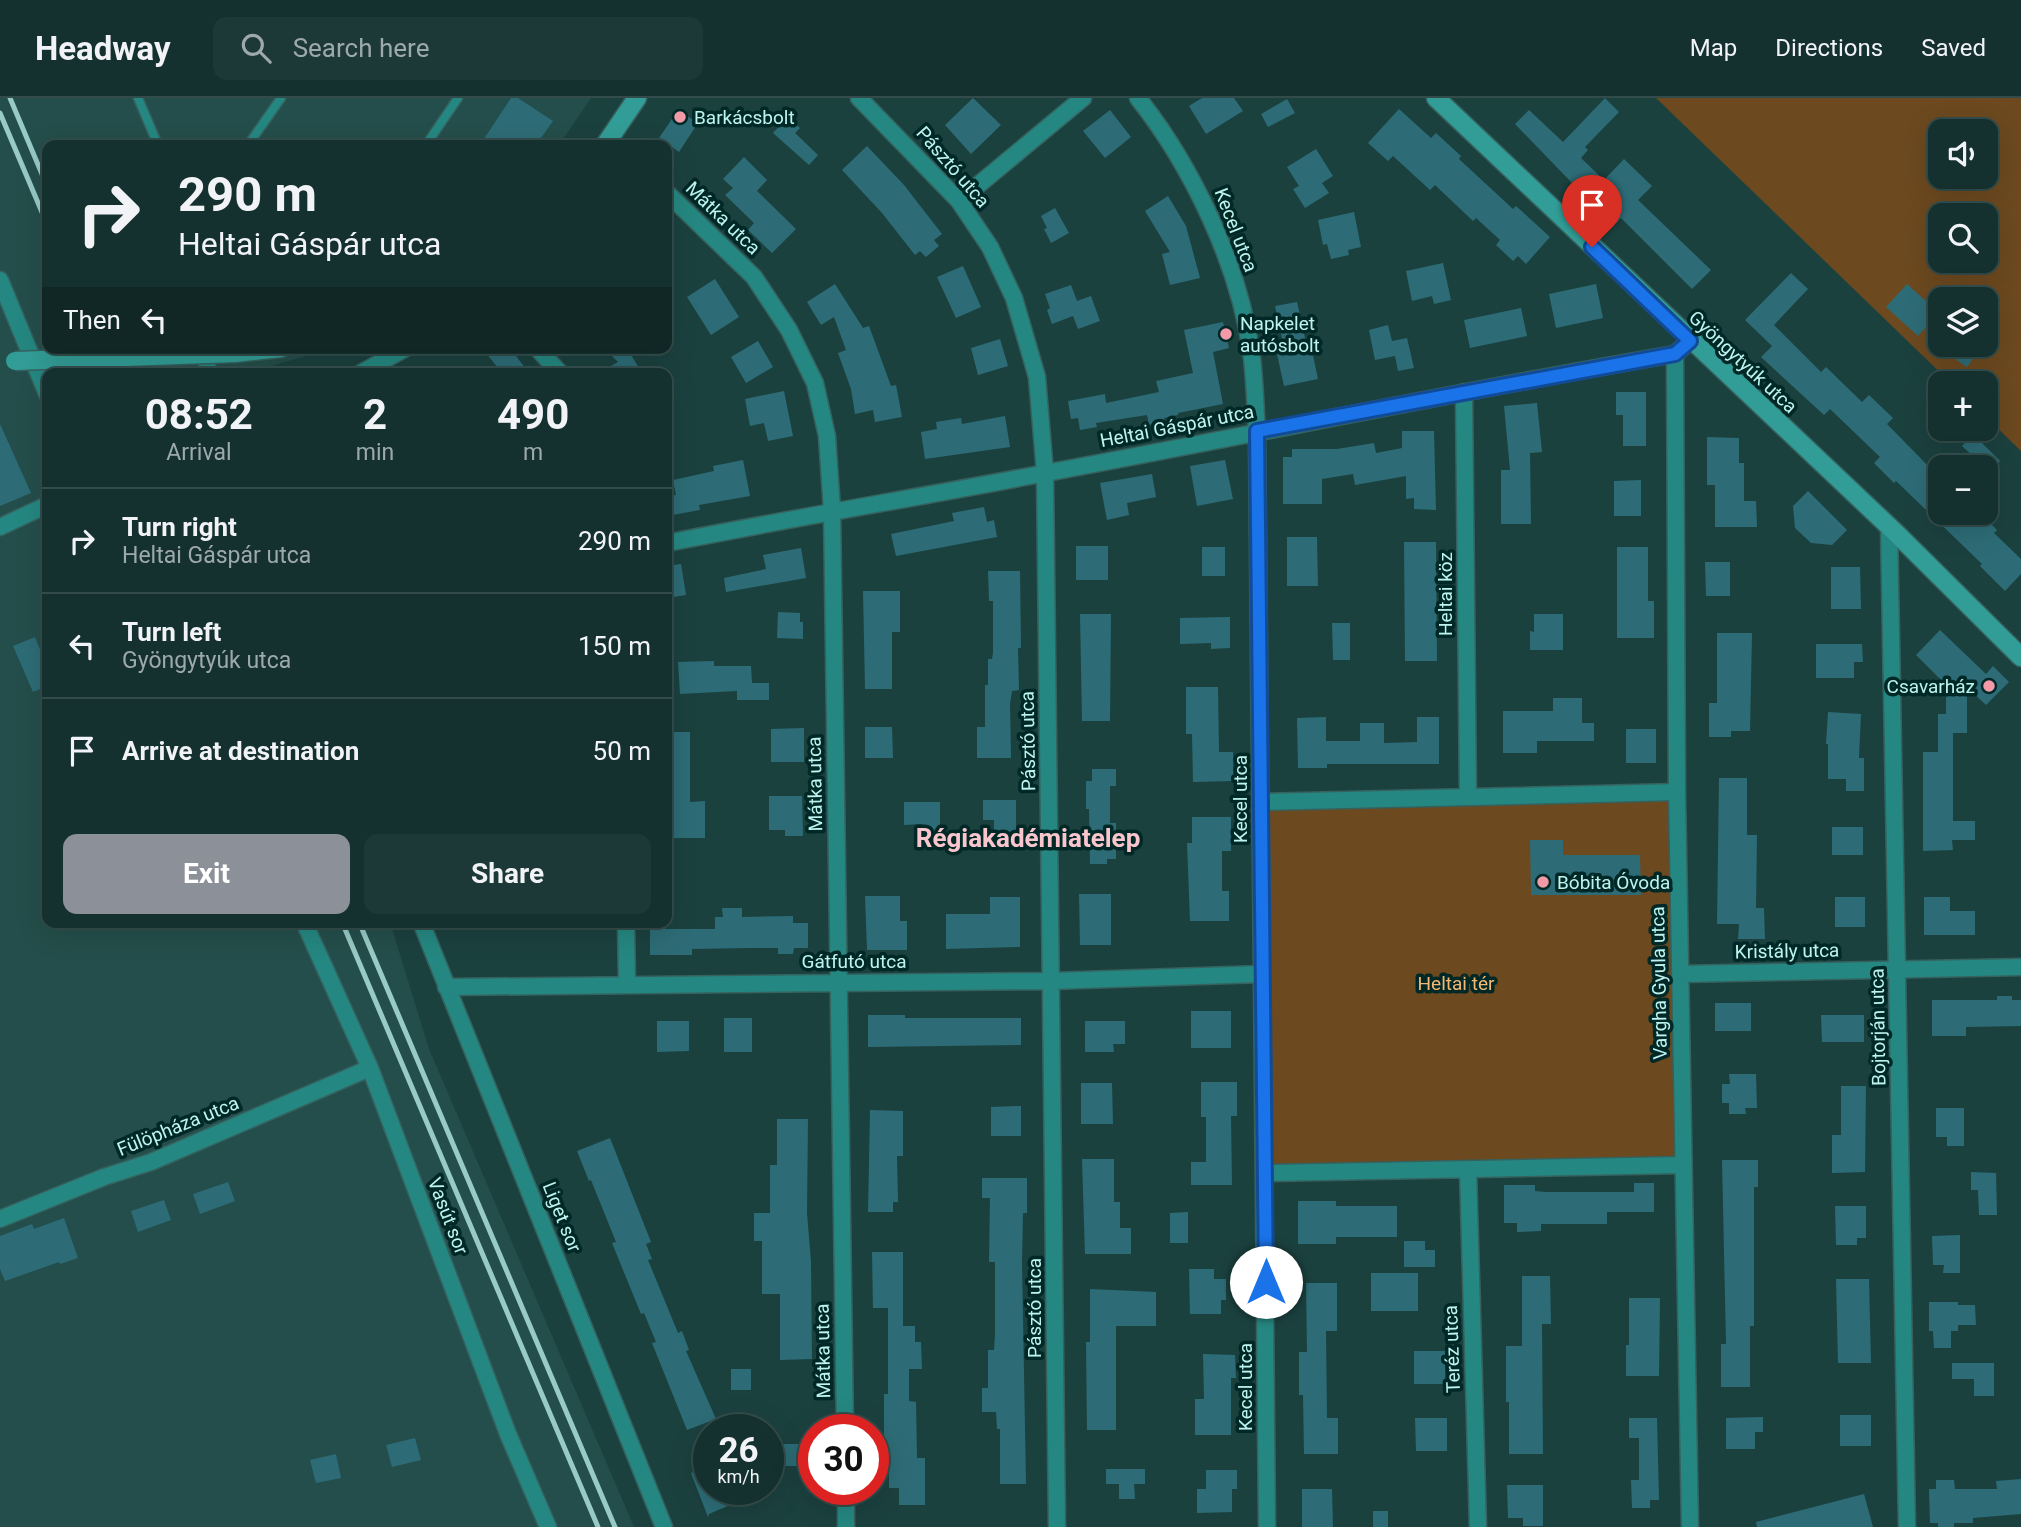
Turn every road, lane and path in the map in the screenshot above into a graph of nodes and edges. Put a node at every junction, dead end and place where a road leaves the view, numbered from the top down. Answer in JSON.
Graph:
{"nodes":[{"id":1,"x":138,"y":98,"type":"edge"},
{"id":2,"x":281,"y":98,"type":"edge"},
{"id":3,"x":458,"y":98,"type":"edge"},
{"id":4,"x":637,"y":98,"type":"edge"},
{"id":5,"x":859,"y":98,"type":"edge"},
{"id":6,"x":1083,"y":98,"type":"edge"},
{"id":7,"x":1138,"y":98,"type":"edge"},
{"id":8,"x":1436,"y":98,"type":"edge"},
{"id":9,"x":156,"y":140,"type":"edge"},
{"id":10,"x":252,"y":140,"type":"edge"},
{"id":11,"x":429,"y":140,"type":"edge"},
{"id":12,"x":611,"y":140,"type":"edge"},
{"id":13,"x":672,"y":198,"type":"edge"},
{"id":14,"x":959,"y":201,"type":"junction"},
{"id":15,"x":0,"y":280,"type":"edge"},
{"id":16,"x":1690,"y":341,"type":"junction"},
{"id":17,"x":207,"y":354,"type":"edge"},
{"id":18,"x":395,"y":354,"type":"edge"},
{"id":19,"x":543,"y":354,"type":"edge"},
{"id":20,"x":1675,"y":354,"type":"junction"},
{"id":21,"x":8,"y":361,"type":"edge"},
{"id":22,"x":369,"y":368,"type":"edge"},
{"id":23,"x":555,"y":368,"type":"edge"},
{"id":24,"x":42,"y":382,"type":"edge"},
{"id":25,"x":1464,"y":392,"type":"junction"},
{"id":26,"x":1257,"y":431,"type":"junction"},
{"id":27,"x":1045,"y":473,"type":"junction"},
{"id":28,"x":42,"y":507,"type":"edge"},
{"id":29,"x":832,"y":510,"type":"junction"},
{"id":30,"x":1889,"y":526,"type":"junction"},
{"id":31,"x":0,"y":527,"type":"edge"},
{"id":32,"x":672,"y":542,"type":"edge"},
{"id":33,"x":2021,"y":657,"type":"edge"},
{"id":34,"x":1678,"y":792,"type":"junction"},
{"id":35,"x":1468,"y":797,"type":"junction"},
{"id":36,"x":1261,"y":802,"type":"junction"},
{"id":37,"x":307,"y":928,"type":"edge"},
{"id":38,"x":423,"y":928,"type":"edge"},
{"id":39,"x":626,"y":928,"type":"edge"},
{"id":40,"x":2021,"y":967,"type":"edge"},
{"id":41,"x":1898,"y":969,"type":"junction"},
{"id":42,"x":1261,"y":974,"type":"junction"},
{"id":43,"x":1680,"y":974,"type":"junction"},
{"id":44,"x":1052,"y":981,"type":"junction"},
{"id":45,"x":839,"y":983,"type":"junction"},
{"id":46,"x":627,"y":984,"type":"junction"},
{"id":47,"x":446,"y":987,"type":"junction"},
{"id":48,"x":370,"y":1068,"type":"junction"},
{"id":49,"x":1683,"y":1164,"type":"junction"},
{"id":50,"x":1468,"y":1169,"type":"junction"},
{"id":51,"x":1265,"y":1173,"type":"junction"},
{"id":52,"x":0,"y":1219,"type":"edge"},
{"id":53,"x":845,"y":1414,"type":"edge"},
{"id":54,"x":846,"y":1505,"type":"edge"},
{"id":55,"x":548,"y":1527,"type":"edge"},
{"id":56,"x":664,"y":1527,"type":"edge"},
{"id":57,"x":846,"y":1527,"type":"edge"},
{"id":58,"x":1057,"y":1527,"type":"edge"},
{"id":59,"x":1268,"y":1527,"type":"edge"},
{"id":60,"x":1478,"y":1527,"type":"edge"},
{"id":61,"x":1690,"y":1527,"type":"edge"},
{"id":62,"x":1908,"y":1527,"type":"edge"}],
"edges":[{"from":1,"to":9,"type":"lane"},
{"from":2,"to":10,"type":"lane"},
{"from":3,"to":11,"type":"lane"},
{"from":4,"to":12,"type":"street"},
{"from":5,"to":14,"type":"street","name":"Pásztó utca"},
{"from":6,"to":14,"type":"street"},
{"from":7,"to":26,"type":"street","name":"Kecel utca"},
{"from":8,"to":16,"type":"street","name":"Gyöngytyúk utca"},
{"from":13,"to":29,"type":"street","name":"Mátka utca"},
{"from":14,"to":27,"type":"street","name":"Pásztó utca"},
{"from":15,"to":24,"type":"street"},
{"from":16,"to":20,"type":"street"},
{"from":16,"to":30,"type":"street","name":"Gyöngytyúk utca"},
{"from":17,"to":21,"type":"street","bridge":true},
{"from":18,"to":22,"type":"street"},
{"from":19,"to":23,"type":"street"},
{"from":20,"to":25,"type":"street","name":"Heltai Gáspár utca"},
{"from":20,"to":34,"type":"street","name":"Vargha Gyula utca"},
{"from":25,"to":26,"type":"street","name":"Heltai Gáspár utca"},
{"from":25,"to":35,"type":"street","name":"Heltai köz"},
{"from":26,"to":27,"type":"street","name":"Heltai Gáspár utca"},
{"from":26,"to":36,"type":"street","name":"Kecel utca"},
{"from":27,"to":29,"type":"street","name":"Heltai Gáspár utca"},
{"from":27,"to":44,"type":"street","name":"Pásztó utca"},
{"from":28,"to":31,"type":"street"},
{"from":29,"to":32,"type":"street","name":"Heltai Gáspár utca"},
{"from":29,"to":45,"type":"street","name":"Mátka utca"},
{"from":30,"to":33,"type":"street","name":"Gyöngytyúk utca"},
{"from":30,"to":41,"type":"street","name":"Bojtorján utca"},
{"from":34,"to":35,"type":"street"},
{"from":34,"to":43,"type":"street","name":"Vargha Gyula utca"},
{"from":35,"to":36,"type":"street"},
{"from":36,"to":42,"type":"street","name":"Kecel utca"},
{"from":37,"to":48,"type":"street","name":"Vasút sor"},
{"from":38,"to":47,"type":"street","name":"Liget sor"},
{"from":39,"to":46,"type":"street"},
{"from":40,"to":41,"type":"street","name":"Kristály utca"},
{"from":41,"to":43,"type":"street","name":"Kristály utca"},
{"from":41,"to":62,"type":"street","name":"Bojtorján utca"},
{"from":42,"to":44,"type":"street","name":"Gátfutó utca"},
{"from":42,"to":51,"type":"street","name":"Kecel utca"},
{"from":43,"to":49,"type":"street","name":"Vargha Gyula utca"},
{"from":44,"to":45,"type":"street","name":"Gátfutó utca"},
{"from":44,"to":58,"type":"street","name":"Pásztó utca"},
{"from":45,"to":46,"type":"street","name":"Gátfutó utca"},
{"from":45,"to":53,"type":"street","name":"Mátka utca"},
{"from":46,"to":47,"type":"street","name":"Gátfutó utca"},
{"from":47,"to":56,"type":"street","name":"Liget sor"},
{"from":48,"to":52,"type":"street","name":"Fülöpháza utca"},
{"from":48,"to":55,"type":"street","name":"Vasút sor"},
{"from":49,"to":50,"type":"street"},
{"from":49,"to":61,"type":"street","name":"Vargha Gyula utca"},
{"from":50,"to":51,"type":"street"},
{"from":50,"to":60,"type":"street","name":"Teréz utca"},
{"from":51,"to":59,"type":"street","name":"Kecel utca"},
{"from":54,"to":57,"type":"street"}]}
